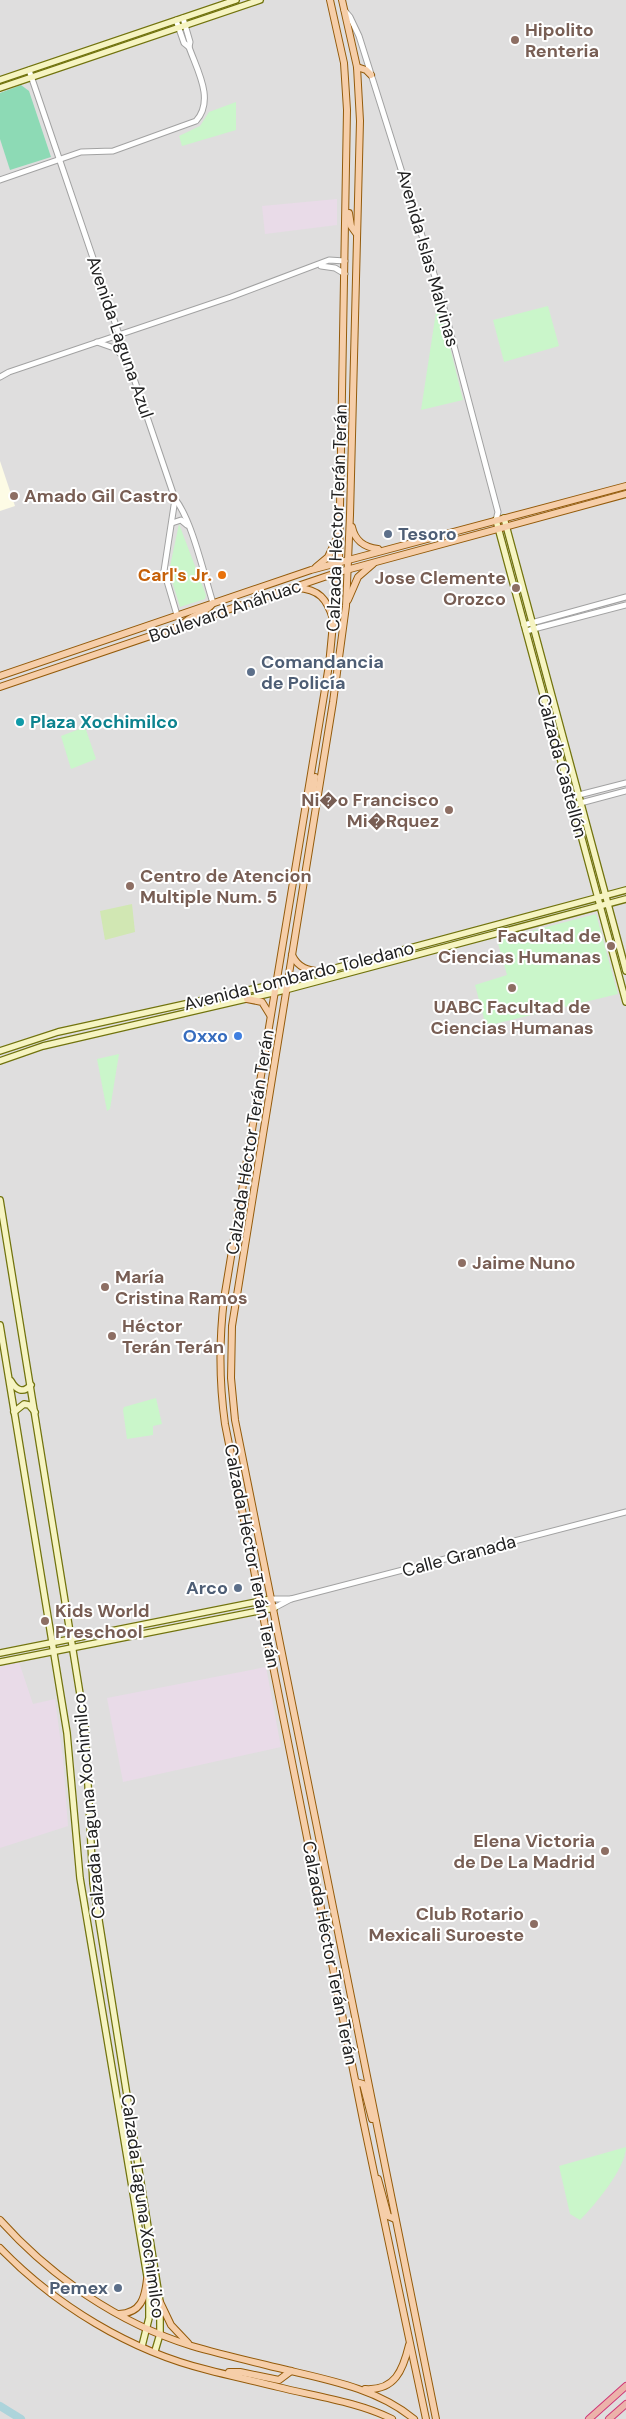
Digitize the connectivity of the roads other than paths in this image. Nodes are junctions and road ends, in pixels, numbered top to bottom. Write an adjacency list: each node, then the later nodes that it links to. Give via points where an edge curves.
1 (236, 0): 6 (main road)
2 (260, 0): 7 (main road)
3 (330, 0): 16 (main road, Calzada Héctor Terán Terán, via 344,63)
4 (342, 0): 5 (main road, Calzada Héctor Terán Terán)
5 (344, 10): 8 (main road, Calzada Héctor Terán Terán); 10 (street, Avenida Islas Malvinas, via 359,36)
6 (179, 19): 7 (street); 9 (main road)
7 (182, 26): 11 (main road); 14 (street, via 184,43 189,48 205,97 204,110 196,121 114,151 82,152)
8 (356, 67): 10 (main road); 17 (main road, Calzada Héctor Terán Terán, via 360,121)
9 (29, 70): 11 (street, Avenida Laguna Azul); 12 (main road)
10 (371, 75): 29 (street, Avenida Islas Malvinas, via 434,274)
11 (31, 77): 13 (main road); 14 (street, Avenida Laguna Azul)
12 (0, 80)
13 (0, 88)
14 (59, 159): 15 (street); 22 (street, Avenida Laguna Azul)
15 (0, 180)
16 (346, 197): 17 (main road, via 351,226); 18 (main road, Calzada Héctor Terán Terán)
17 (356, 233): 21 (main road, Calzada Héctor Terán Terán)
18 (345, 261): 19 (street, via 333,260); 20 (main road, Calzada Héctor Terán Terán); 21 (main road, via 350,268)
19 (320, 266): 20 (street); 22 (street)
20 (345, 274): 35 (main road, Calzada Héctor Terán Terán)
21 (355, 297): 30 (main road, Calzada Héctor Terán Terán)
22 (120, 334): 23 (street); 24 (street, Avenida Laguna Azul)
23 (96, 342): 24 (street, via 114,348); 25 (street)
24 (129, 363): 28 (street, Avenida Laguna Azul)
25 (0, 377)
26 (626, 486): 31 (main road, Boulevard Anáhuac)
27 (626, 494): 36 (main road, Boulevard Anáhuac)
28 (175, 500): 33 (street); 34 (street, Avenida Laguna Azul)
29 (498, 512): 31 (street, Avenida Islas Malvinas); 32 (street, Avenida Islas Malvinas)
30 (350, 515): 38 (main road, via 357,539 365,546); 39 (main road, Calzada Héctor Terán Terán)
31 (504, 518): 32 (main road, Boulevard Anáhuac); 36 (main road, Calzada Castellón)
32 (496, 520): 37 (main road, Calzada Castellón); 38 (main road, Boulevard Anáhuac)
33 (172, 523): 34 (street, via 181,520); 52 (street, via 164,571)
34 (188, 527): 47 (street, Avenida Laguna Azul)
35 (340, 527): 41 (main road, Calzada Héctor Terán Terán); 43 (main road, via 331,553)
36 (506, 527): 37 (main road, Boulevard Anáhuac); 55 (main road, Calzada Castellón)
37 (499, 529): 40 (main road, Boulevard Anáhuac); 56 (main road, Calzada Castellón)
38 (382, 550): 39 (main road, Boulevard Anáhuac)
39 (349, 559): 41 (main road, Boulevard Anáhuac); 42 (main road, Calzada Héctor Terán Terán)
40 (378, 561): 42 (main road, Boulevard Anáhuac); 50 (main road, via 358,577)
41 (339, 562): 43 (main road, Boulevard Anáhuac); 44 (main road, Calzada Héctor Terán Terán)
42 (349, 569): 44 (main road, Boulevard Anáhuac); 50 (main road, Calzada Héctor Terán Terán)
43 (310, 570): 47 (main road, Boulevard Anáhuac)
44 (339, 572): 45 (main road, Boulevard Anáhuac); 54 (main road, Calzada Héctor Terán Terán)
45 (291, 588): 53 (main road, Boulevard Anáhuac); 54 (main road, via 309,589 321,595 329,606)
46 (626, 597): 48 (street)
47 (212, 603): 52 (main road, Boulevard Anáhuac); 53 (main road)
48 (601, 604): 51 (street); 55 (street)
49 (626, 605): 51 (street)
50 (346, 606): 62 (main road, Calzada Héctor Terán Terán)
51 (603, 611): 55 (street)
52 (178, 615): 57 (main road, Boulevard Anáhuac)
53 (182, 625): 58 (main road, Boulevard Anáhuac)
54 (334, 625): 59 (main road, Calzada Héctor Terán Terán)
55 (533, 626): 56 (street); 66 (main road, Calzada Castellón)
56 (525, 628): 68 (main road, Calzada Castellón)
57 (69, 652): 58 (main road); 60 (main road, Boulevard Anáhuac)
58 (67, 665): 61 (main road, Boulevard Anáhuac)
59 (329, 665): 62 (main road, via 335,670); 63 (main road, Calzada Héctor Terán Terán)
60 (0, 677)
61 (0, 687)
62 (332, 710): 67 (main road, Calzada Héctor Terán Terán)
63 (316, 741): 67 (main road, via 313,794); 87 (main road, Calzada Héctor Terán Terán)
64 (626, 783): 66 (street)
65 (626, 791): 69 (street)
66 (579, 795): 68 (street); 69 (main road, Calzada Castellón)
67 (318, 797): 83 (main road, Calzada Héctor Terán Terán)
68 (571, 797): 70 (main road, Calzada Castellón)
69 (581, 803): 70 (street); 72 (main road, Calzada Castellón)
70 (573, 805): 73 (main road, Calzada Castellón)
71 (626, 890): 72 (main road, Avenida Lombardo Toledano)
72 (606, 895): 73 (main road, Avenida Lombardo Toledano); 75 (main road, Calzada Castellón)
73 (598, 897): 76 (main road, Calzada Castellón); 77 (main road, Avenida Lombardo Toledano)
74 (626, 899): 75 (main road, Avenida Lombardo Toledano)
75 (608, 904): 76 (main road, Avenida Lombardo Toledano); 84 (main road, Calzada Castellón)
76 (600, 906): 79 (main road, Avenida Lombardo Toledano); 91 (main road, Calzada Castellón)
77 (541, 914): 78 (main road, Avenida Lombardo Toledano); 79 (main road, via 522,921)
78 (508, 922): 80 (main road, Avenida Lombardo Toledano); 81 (main road, via 506,927)
79 (521, 928): 81 (main road, Avenida Lombardo Toledano)
80 (458, 936): 82 (main road, via 439,943); 85 (main road, Avenida Lombardo Toledano)
81 (484, 937): 82 (main road, Avenida Lombardo Toledano)
82 (437, 950): 88 (main road, Avenida Lombardo Toledano)
83 (292, 955): 85 (main road, via 296,964); 86 (main road, Calzada Héctor Terán Terán)
84 (626, 970)
85 (322, 972): 86 (main road, Avenida Lombardo Toledano)
86 (287, 981): 87 (main road, Avenida Lombardo Toledano); 88 (main road, Calzada Héctor Terán Terán)
87 (276, 984): 89 (main road, Calzada Héctor Terán Terán); 93 (main road, Avenida Lombardo Toledano)
88 (285, 990): 89 (main road, Avenida Lombardo Toledano); 104 (main road, Calzada Héctor Terán Terán, via 232,1326 231,1354 235,1420)
89 (275, 992): 90 (main road, Avenida Lombardo Toledano); 92 (main road, Calzada Héctor Terán Terán)
90 (247, 999): 92 (main road, via 262,1002); 94 (main road, Avenida Lombardo Toledano)
91 (626, 1002)
92 (270, 1019): 106 (main road, Calzada Héctor Terán Terán, via 224,1298 219,1364 225,1424)
93 (91, 1025): 94 (main road); 95 (main road, Avenida Lombardo Toledano)
94 (88, 1036): 96 (main road, Avenida Lombardo Toledano, via 43,1046)
95 (1, 1051)
96 (0, 1061)
97 (0, 1200): 100 (main road, Calzada Laguna Xochimilco)
98 (0, 1325): 99 (main road, Calzada Laguna Xochimilco)
99 (8, 1377): 100 (main road, via 14,1388 26,1390); 101 (main road, Calzada Laguna Xochimilco)
100 (31, 1385): 102 (main road, Calzada Laguna Xochimilco)
101 (14, 1412): 102 (main road, via 24,1404); 110 (main road, Calzada Laguna Xochimilco)
102 (35, 1412): 109 (main road, Calzada Laguna Xochimilco)
103 (626, 1512): 105 (street, Calle Granada)
104 (272, 1599): 105 (street, Calle Granada); 106 (main road, Calle Granada); 107 (main road, Calzada Héctor Terán Terán)
105 (291, 1599): 107 (street, Calle Granada)
106 (261, 1601): 108 (main road, Calzada Héctor Terán Terán); 109 (main road, Calle Granada)
107 (274, 1608): 108 (main road, Calle Granada); 118 (main road, Calzada Héctor Terán Terán)
108 (263, 1611): 111 (main road, Calle Granada); 117 (main road, Calzada Héctor Terán Terán)
109 (72, 1639): 110 (main road, Calle Granada); 111 (main road, Calzada Laguna Xochimilco)
110 (51, 1642): 112 (main road, Calzada Laguna Xochimilco); 113 (main road, Calle Granada)
111 (73, 1648): 112 (main road, Calle Granada); 116 (main road, Calzada Laguna Xochimilco, via 87,1739 93,1883)
112 (53, 1652): 114 (main road, Calle Granada); 115 (main road, Calzada Laguna Xochimilco, via 68,1743 80,1878)
113 (0, 1653)
114 (0, 1662)
115 (100, 2000): 116 (main road, via 109,2002); 123 (main road, Calzada Laguna Xochimilco)
116 (118, 2042): 124 (main road, Calzada Laguna Xochimilco)
117 (356, 2082): 118 (main road, via 364,2084 369,2112); 119 (main road, Calzada Héctor Terán Terán)
118 (376, 2127): 120 (main road, Calzada Héctor Terán Terán)
119 (373, 2166): 120 (main road, via 383,2190 388,2216); 128 (main road, Calzada Héctor Terán Terán)
120 (395, 2219): 140 (main road, Calzada Héctor Terán Terán)
121 (0, 2220): 125 (main road, via 60,2276)
122 (0, 2248): 129 (main road, via 62,2301)
123 (147, 2279): 125 (main road, via 140,2306 132,2312); 126 (main road, Calzada Laguna Xochimilco)
124 (160, 2302): 127 (main road, Calzada Laguna Xochimilco); 130 (main road, via 172,2325)
125 (119, 2314): 126 (main road)
126 (148, 2329): 127 (main road); 129 (main road, Calzada Laguna Xochimilco)
127 (160, 2334): 130 (main road); 131 (main road, Calzada Laguna Xochimilco)
128 (410, 2342): 135 (main road, via 403,2367 393,2382 381,2388); 139 (main road, Calzada Héctor Terán Terán)
129 (142, 2346): 131 (main road)
130 (190, 2346): 132 (main road)
131 (155, 2352): 133 (main road)
132 (291, 2371): 133 (main road, via 279,2380 240,2372); 135 (main road)
133 (218, 2372): 137 (main road)
134 (626, 2386): 141 (highway)
135 (360, 2389): 138 (main road, via 394,2404)
136 (626, 2404): 142 (highway)
137 (392, 2419)
138 (414, 2419)
139 (426, 2419)
140 (436, 2419)
141 (589, 2419)
142 (609, 2419)

